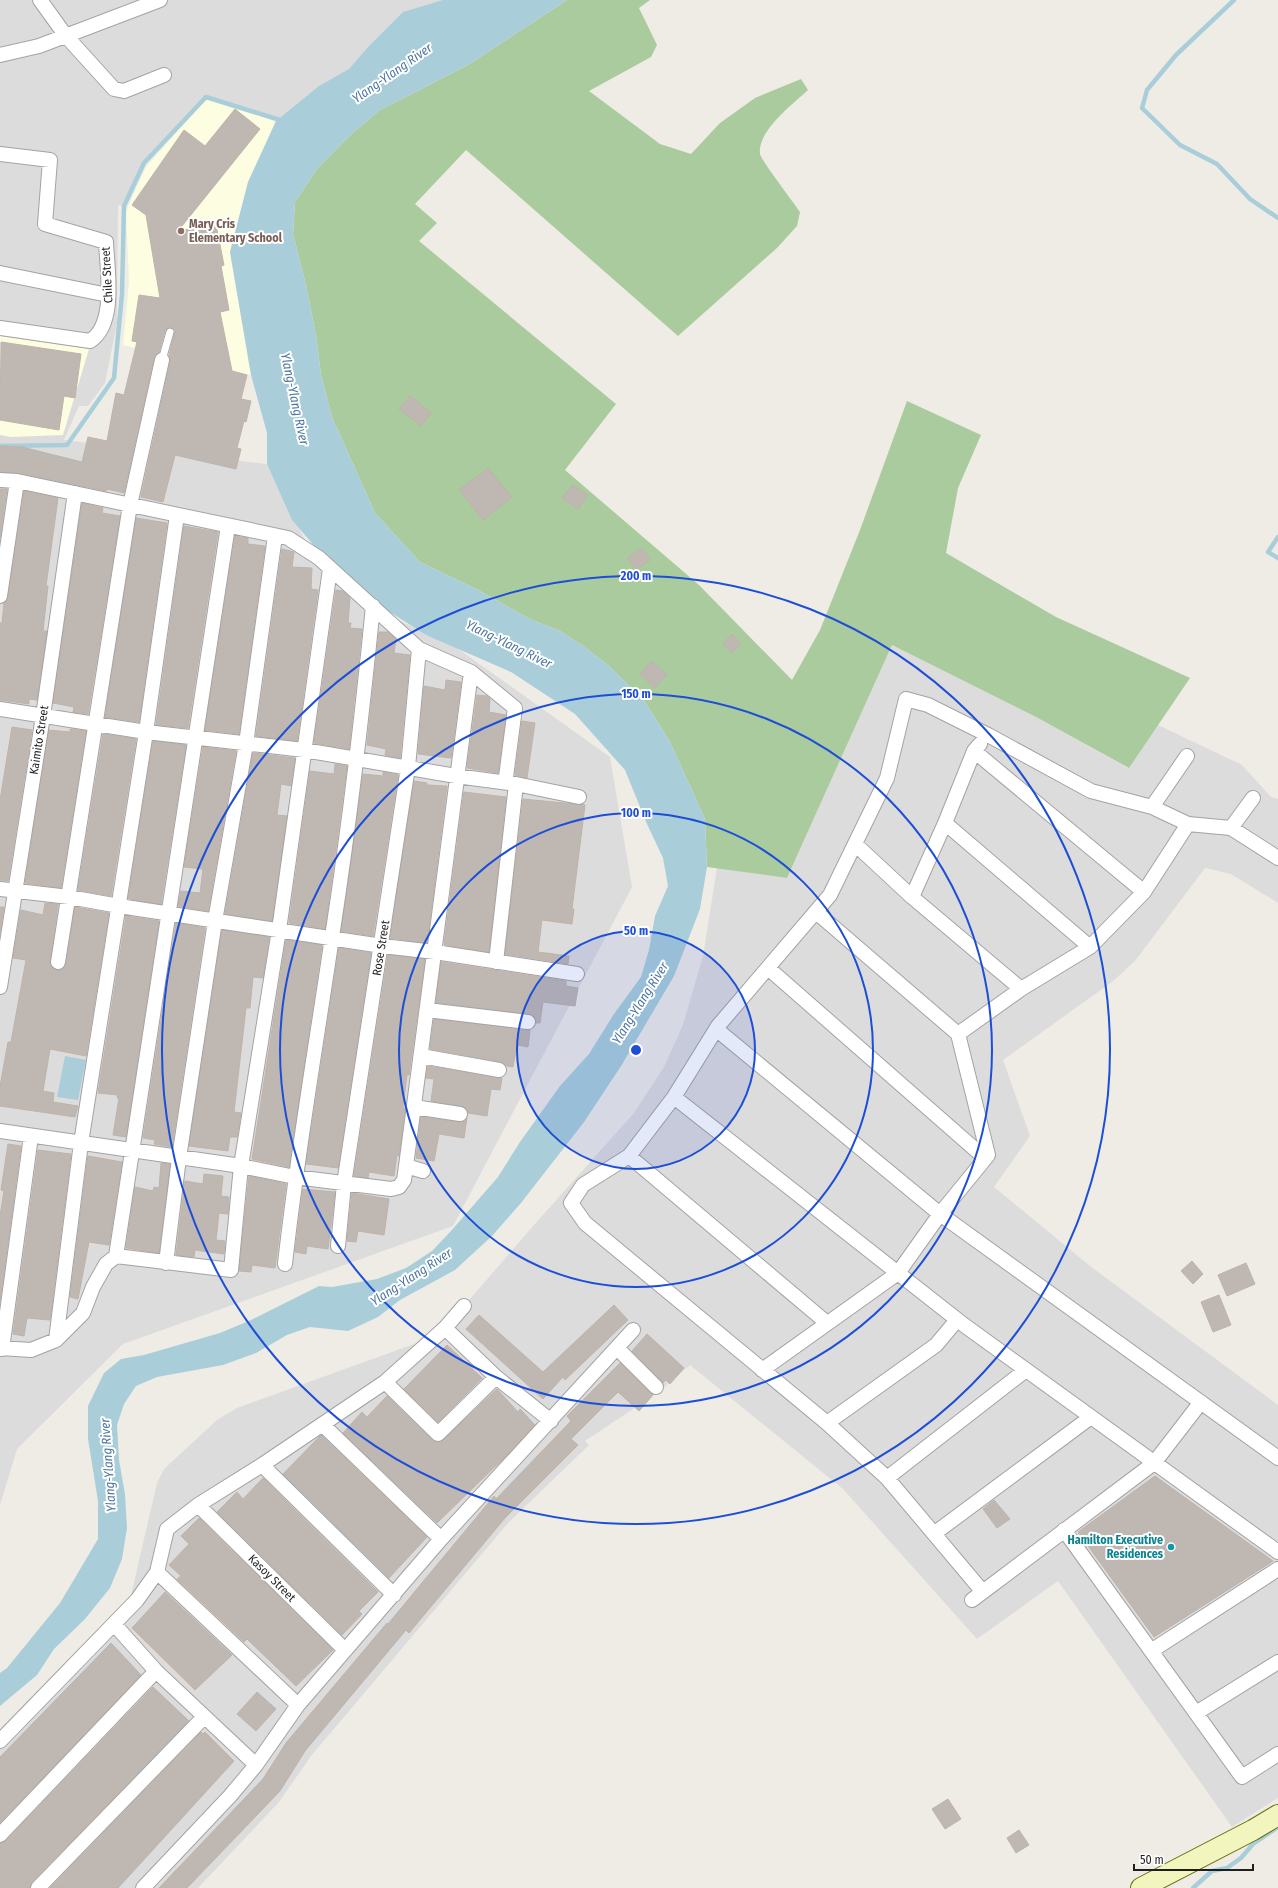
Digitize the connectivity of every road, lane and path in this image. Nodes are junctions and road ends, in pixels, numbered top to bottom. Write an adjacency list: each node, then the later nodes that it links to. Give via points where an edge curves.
1 (40, 0): 3 (street)
2 (160, 0): 3 (street)
3 (66, 36): 4 (street, via 39,46); 5 (street, via 114,89 124,91)
4 (0, 55)
5 (164, 75)
6 (0, 154): 8 (street, Chile Street, via 50,160 45,224 106,242)
7 (0, 273): 8 (street)
8 (108, 295): 9 (street, Chile Street, via 109,307 102,329 97,337 90,341)
9 (0, 328)
10 (170, 332): 11 (lane)
11 (162, 360): 15 (street)
12 (0, 480): 13 (street)
13 (17, 481): 14 (street); 20 (street)
14 (74, 493): 15 (street); 25 (street, Kaimito Street)
15 (130, 505): 16 (street); 26 (street)
16 (177, 515): 17 (street); 27 (street)
17 (228, 526): 18 (street); 29 (street)
18 (276, 536): 19 (street, via 288,538 302,546); 30 (street)
19 (330, 569): 21 (street); 31 (street)
20 (0, 596)
21 (373, 606): 22 (street); 34 (street)
22 (419, 649): 23 (street); 35 (street, Rose Street)
23 (471, 672): 36 (street); 37 (street, via 514,708 506,777)
24 (0, 709): 25 (street)
25 (43, 716): 26 (street); 46 (street, Kaimito Street)
26 (96, 725): 27 (street); 48 (street)
27 (146, 732): 29 (street); 50 (street)
28 (988, 735): 32 (street); 40 (street, via 1091,791); 44 (street, via 928,705 906,699 887,778)
29 (194, 736): 30 (street); 52 (street)
30 (246, 744): 31 (street); 53 (street)
31 (304, 750): 34 (street); 54 (street)
32 (974, 750): 41 (street); 47 (street)
33 (1187, 756): 40 (street)
34 (357, 759): 35 (street); 55 (street)
35 (408, 767): 36 (street); 56 (street, Rose Street)
36 (456, 776): 37 (street); 58 (street)
37 (510, 783): 38 (street); 60 (street)
38 (579, 797)
39 (1253, 798): 43 (street)
40 (1152, 808): 42 (street)
41 (945, 823): 49 (street); 57 (street)
42 (1188, 824): 43 (street); 47 (street)
43 (1231, 828): 45 (street)
44 (855, 844): 49 (street); 51 (street, via 830,895)
45 (1278, 858)
46 (7, 890): 48 (street); 63 (street, Kaimito Street)
47 (1144, 892): 57 (street)
48 (69, 897): 50 (street); 59 (street)
49 (912, 897): 64 (street)
50 (119, 906): 52 (street); 76 (street)
51 (816, 912): 61 (street); 68 (street)
52 (169, 914): 53 (street); 77 (street)
53 (215, 920): 54 (street); 79 (street)
54 (279, 930): 55 (street); 81 (street)
55 (332, 938): 56 (street); 84 (street)
56 (382, 946): 58 (street); 85 (street, Rose Street)
57 (1090, 947): 64 (street)
58 (435, 952): 60 (street); 65 (street)
59 (58, 962)
60 (496, 962): 62 (street)
61 (768, 968): 67 (street); 80 (street)
62 (577, 974)
63 (0, 987)
64 (1021, 989): 68 (street)
65 (427, 1010): 66 (street); 69 (street)
66 (528, 1022)
67 (716, 1029): 71 (street); 86 (street)
68 (958, 1034): 80 (street, via 988,1155)
69 (421, 1056): 70 (street); 72 (street)
70 (499, 1070)
71 (674, 1097): 78 (street); 91 (street)
72 (414, 1107): 73 (street); 82 (street)
73 (460, 1114)
74 (0, 1131): 75 (street)
75 (31, 1136): 76 (street); 99 (street)
76 (81, 1143): 77 (street); 97 (street)
77 (131, 1150): 79 (street); 88 (street)
78 (629, 1156): 94 (street); 100 (street, via 583,1185 571,1203 585,1223)
79 (179, 1158): 81 (street); 89 (street)
80 (985, 1158): 86 (street)
81 (241, 1166): 84 (street); 89 (street, via 231,1270)
82 (406, 1166): 83 (street); 85 (street, via 404,1180 399,1187 391,1189)
83 (423, 1170)
84 (295, 1177): 85 (street); 90 (street)
85 (344, 1184): 87 (street, Rose Street)
86 (940, 1214): 91 (street); 105 (street)
87 (338, 1246)
88 (116, 1256): 89 (street); 97 (street, via 106,1264 83,1313)
89 (166, 1263)
90 (285, 1264)
91 (898, 1273): 93 (street); 94 (street)
92 (464, 1306): 95 (street)
93 (957, 1320): 101 (street); 108 (street, via 936,1345)
94 (827, 1323): 100 (street)
95 (445, 1328): 102 (street); 103 (street)
96 (633, 1330): 98 (street)
97 (56, 1340): 99 (street, via 31,1350)
98 (617, 1348): 104 (street); 107 (street)
99 (1, 1349)
100 (762, 1370): 108 (street)
101 (1026, 1370): 106 (street); 113 (street)
102 (496, 1377): 103 (street, via 438,1434); 107 (street)
103 (385, 1382): 109 (street)
104 (656, 1387)
105 (1200, 1402): 110 (street); 111 (street)
106 (1091, 1417): 111 (street); 116 (street)
107 (551, 1421): 117 (street)
108 (826, 1423): 113 (street)
109 (323, 1425): 112 (street); 117 (street)
110 (1278, 1458)
111 (1154, 1463): 115 (street); 118 (street)
112 (262, 1465): 114 (street); 121 (street)
113 (887, 1478): 116 (street)
114 (198, 1505): 120 (street, via 168,1529); 123 (street, Kasoy Street)
115 (1064, 1530): 116 (street, via 978,1596); 124 (street)
116 (935, 1533)
117 (441, 1539): 121 (street)
118 (1278, 1552)
119 (1278, 1570): 124 (street)
120 (157, 1572): 122 (street, via 137,1600); 127 (street)
121 (394, 1595): 123 (street)
122 (114, 1624): 126 (street); 130 (street)
123 (345, 1650): 127 (street)
124 (1151, 1650): 128 (street)
125 (1278, 1662): 128 (street)
126 (156, 1671): 129 (street); 134 (street)
127 (298, 1705): 132 (street)
128 (1196, 1713): 131 (street, via 1242,1777)
129 (204, 1717): 132 (street); 135 (street)
130 (0, 1742)
131 (1278, 1754)
132 (256, 1765): 136 (street)
133 (1278, 1815): 137 (main road)
134 (0, 1836)
135 (38, 1888)
136 (143, 1888)
137 (1141, 1888)

